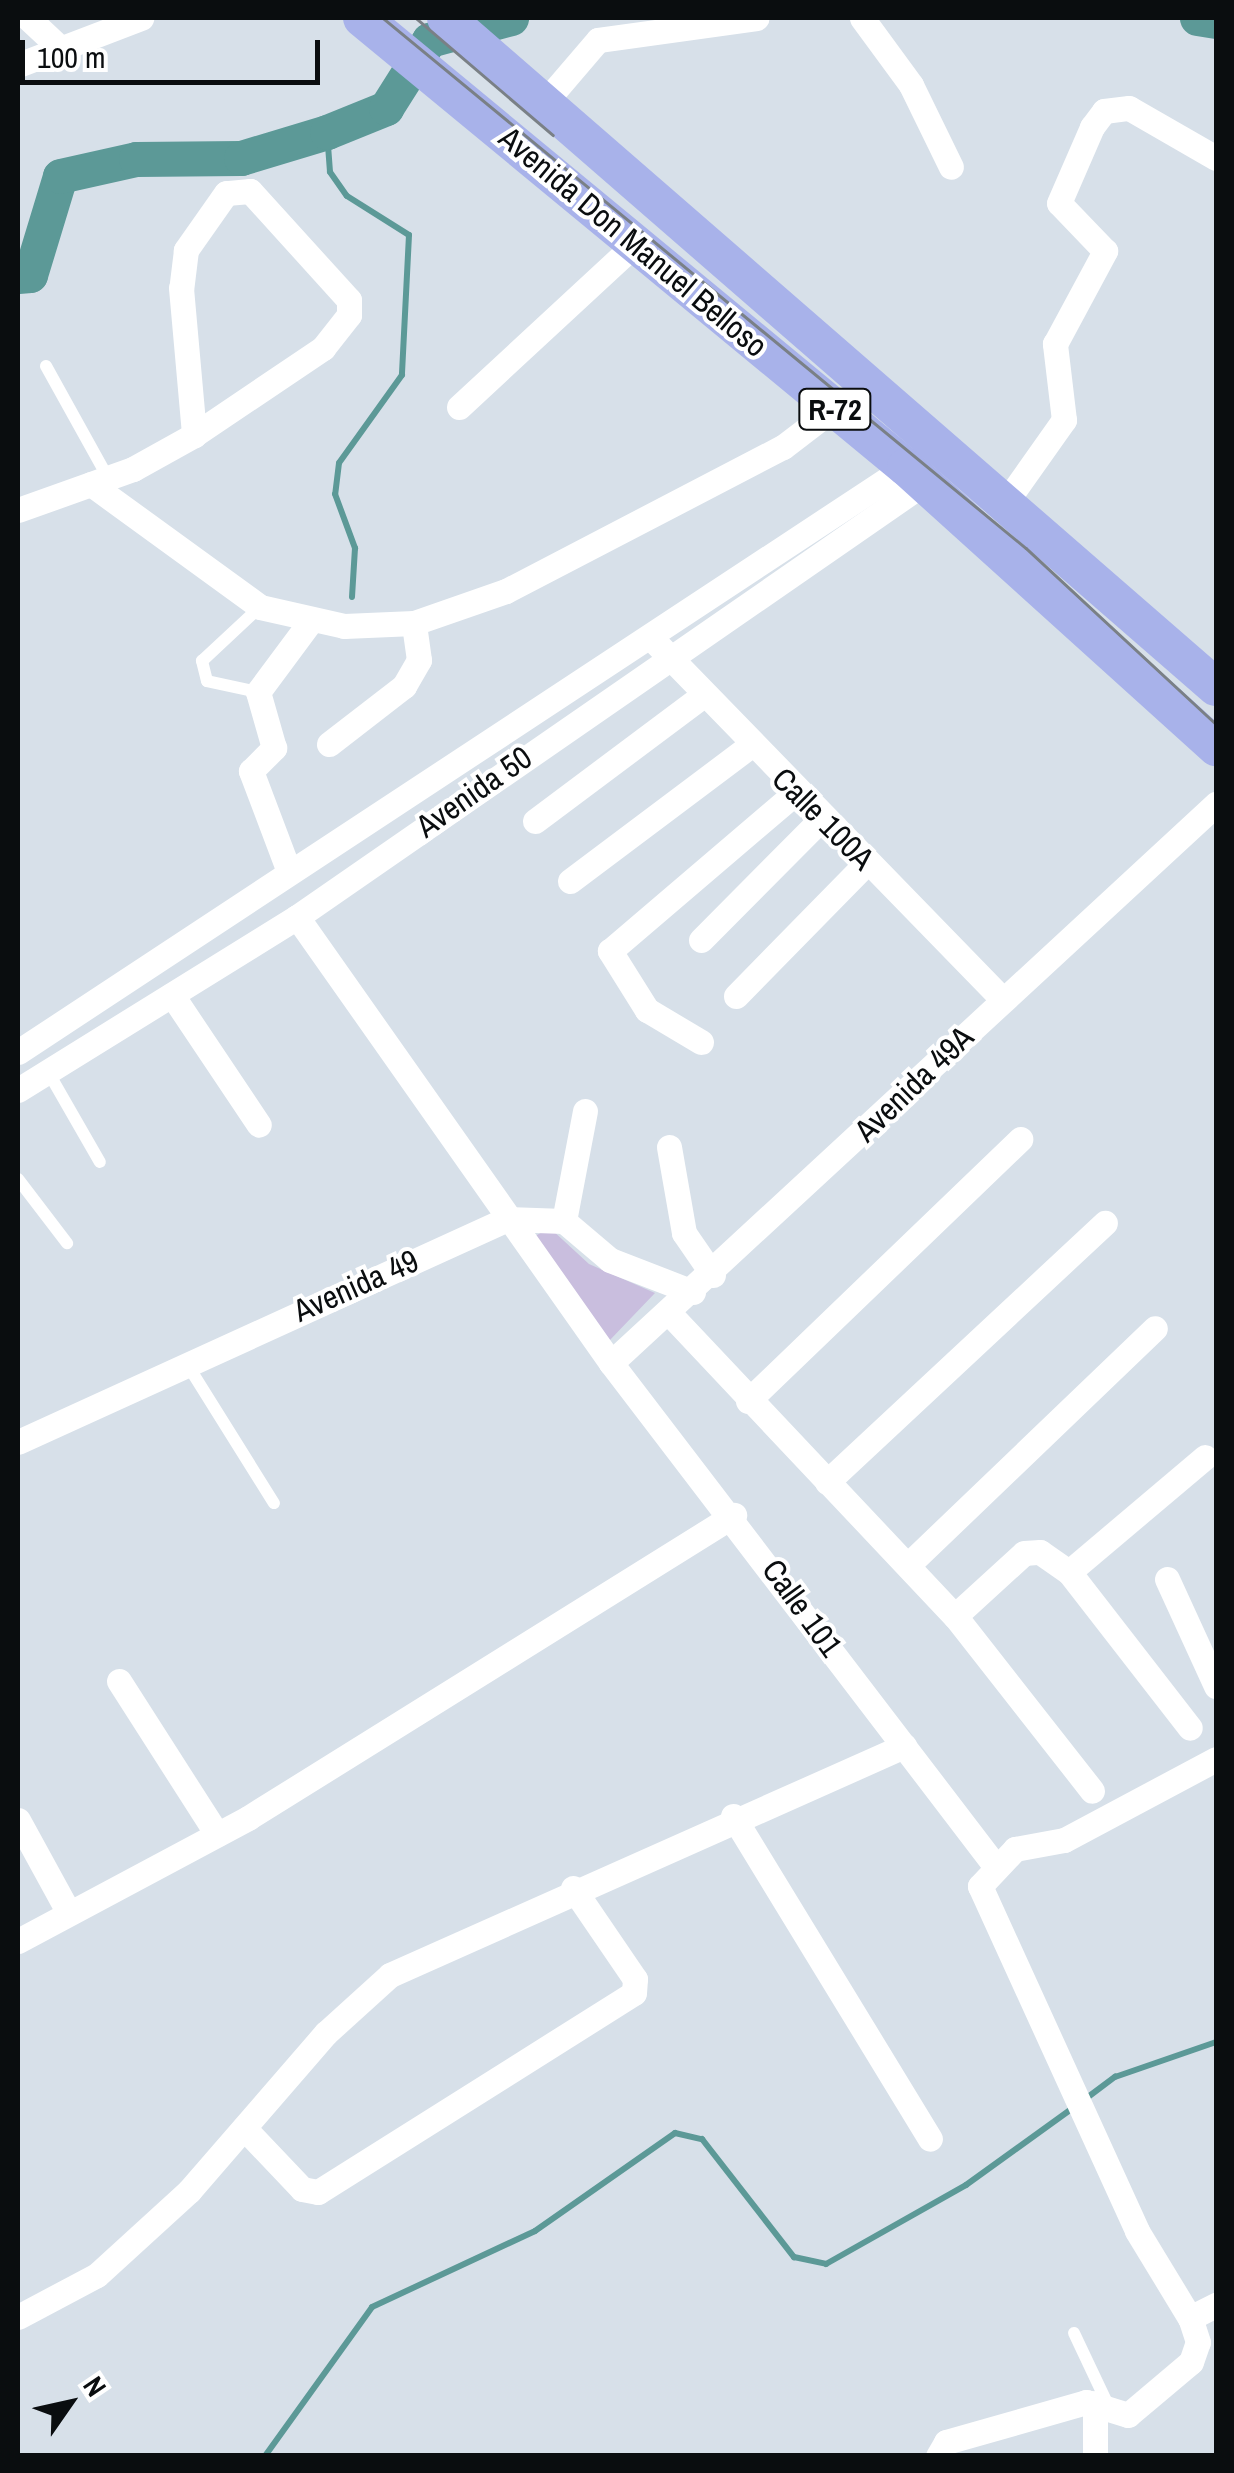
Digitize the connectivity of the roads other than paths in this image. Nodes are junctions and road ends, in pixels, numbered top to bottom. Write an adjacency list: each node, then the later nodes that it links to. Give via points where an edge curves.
1 (28, 18): 7 (street)
2 (141, 18): 7 (street)
3 (362, 18): 12 (main road, Avenida Don Manuel Belloso / R-72)
4 (756, 18): 9 (street, via 598,40)
5 (862, 18): 11 (street, via 911,85)
6 (464, 34): 9 (main road, Avenida Don Manuel Belloso / R-72)
7 (58, 45): 8 (street)
8 (18, 65)
9 (544, 103): 19 (main road, Avenida Don Manuel Belloso / R-72)
10 (1216, 158): 19 (street, via 1129,108 1104,111 1092,127 1059,202 1106,250 1055,344 1064,420)
11 (951, 167)
12 (635, 244): 14 (street); 15 (main road, Avenida Don Manuel Belloso / R-72)
13 (46, 366): 18 (lane)
14 (459, 407)
15 (834, 408): 17 (main road, Avenida Don Manuel Belloso / R-72); 23 (street, via 783,447 506,591)
16 (194, 435): 16 (street, via 322,348 350,315 349,300 250,191 226,192 186,250 181,288); 18 (street)
17 (915, 475): 24 (street, Avenida 50); 25 (street, Avenida 50); 31 (main road, Avenida Don Manuel Belloso / R-72)
18 (100, 480): 20 (street); 21 (street)
19 (1008, 499): 26 (main road, Avenida Don Manuel Belloso / R-72)
20 (18, 510)
21 (260, 606): 22 (street); 27 (lane, via 202,661 207,681)
22 (310, 622): 23 (street); 27 (street)
23 (414, 624): 29 (street, via 419,660 404,686)
24 (651, 634): 25 (street, Calle 100A); 37 (street, Avenida 50)
25 (665, 657): 28 (street, Calle 100A); 39 (street, Avenida 50)
26 (1216, 687)
27 (258, 692): 37 (street, via 274,748 251,778)
28 (701, 697): 30 (street, Calle 100A); 35 (street)
29 (329, 744)
30 (752, 746): 32 (street, Calle 100A); 38 (street)
31 (1216, 747)
32 (796, 792): 34 (street, Calle 100A); 44 (street, via 610,951 647,1010)
33 (1216, 804): 43 (street, Avenida 49A)
34 (822, 817): 36 (street, Calle 100A); 40 (street)
35 (535, 821)
36 (867, 862): 42 (street); 43 (street, Calle 100A)
37 (288, 869): 45 (street, Avenida 50)
38 (570, 881)
39 (297, 917): 41 (street, Avenida 50); 54 (street, Calle 101)
40 (701, 940)
41 (172, 995): 46 (street, Avenida 50); 49 (street)
42 (736, 996)
43 (1002, 1000): 58 (street, Avenida 49A)
44 (702, 1042)
45 (18, 1052)
46 (47, 1070): 47 (street, Avenida 50); 52 (lane)
47 (18, 1090)
48 (585, 1111): 55 (street)
49 (259, 1124)
50 (1020, 1139): 64 (street)
51 (669, 1147): 58 (street, via 684,1232)
52 (100, 1162)
53 (18, 1179): 57 (lane)
54 (508, 1219): 55 (street, Avenida 49); 62 (street, Avenida 49); 63 (street, Calle 101)
55 (564, 1221): 59 (street, via 610,1260)
56 (1105, 1223): 67 (street)
57 (67, 1243)
58 (713, 1275): 59 (street, Avenida 49A)
59 (693, 1292): 60 (street, Avenida 49A)
60 (670, 1313): 63 (street, Avenida 49A); 64 (street)
61 (1155, 1328): 70 (street)
62 (186, 1362): 65 (street, Avenida 49); 68 (lane)
63 (611, 1362): 69 (street, Calle 101)
64 (748, 1401): 67 (street)
65 (18, 1442)
66 (1205, 1457): 71 (street)
67 (827, 1482): 70 (street)
68 (274, 1503)
69 (734, 1515): 77 (street, Calle 101); 82 (street)
70 (908, 1565): 73 (street)
71 (1069, 1572): 73 (street, via 1040,1552 1024,1553); 76 (street)
72 (1167, 1579): 75 (street)
73 (955, 1616): 79 (street)
74 (119, 1680): 82 (street)
75 (1216, 1686)
76 (1190, 1728)
77 (904, 1746): 80 (street); 83 (street, Calle 101)
78 (1216, 1759): 83 (street, via 1064,1840)
79 (1092, 1791)
80 (734, 1816): 84 (street); 89 (street)
81 (18, 1820): 86 (street)
82 (217, 1834): 86 (street)
83 (994, 1863): 92 (street, via 980,1886 982,1905)
84 (573, 1888): 88 (street, via 374,1986); 88 (street, via 635,1980 634,1993 318,2192 302,2189)
85 (18, 1911): 87 (street)
86 (69, 1913): 87 (street)
87 (24, 1938)
88 (244, 2128): 91 (street, via 97,2275)
89 (930, 2139)
90 (1216, 2306): 92 (street)
91 (18, 2318)
92 (1190, 2318): 94 (street, via 1198,2342 1192,2362 1128,2415)
93 (1074, 2332): 94 (lane)
94 (1103, 2408): 95 (street, via 946,2442); 96 (street)
95 (938, 2456)
96 (1095, 2456)

